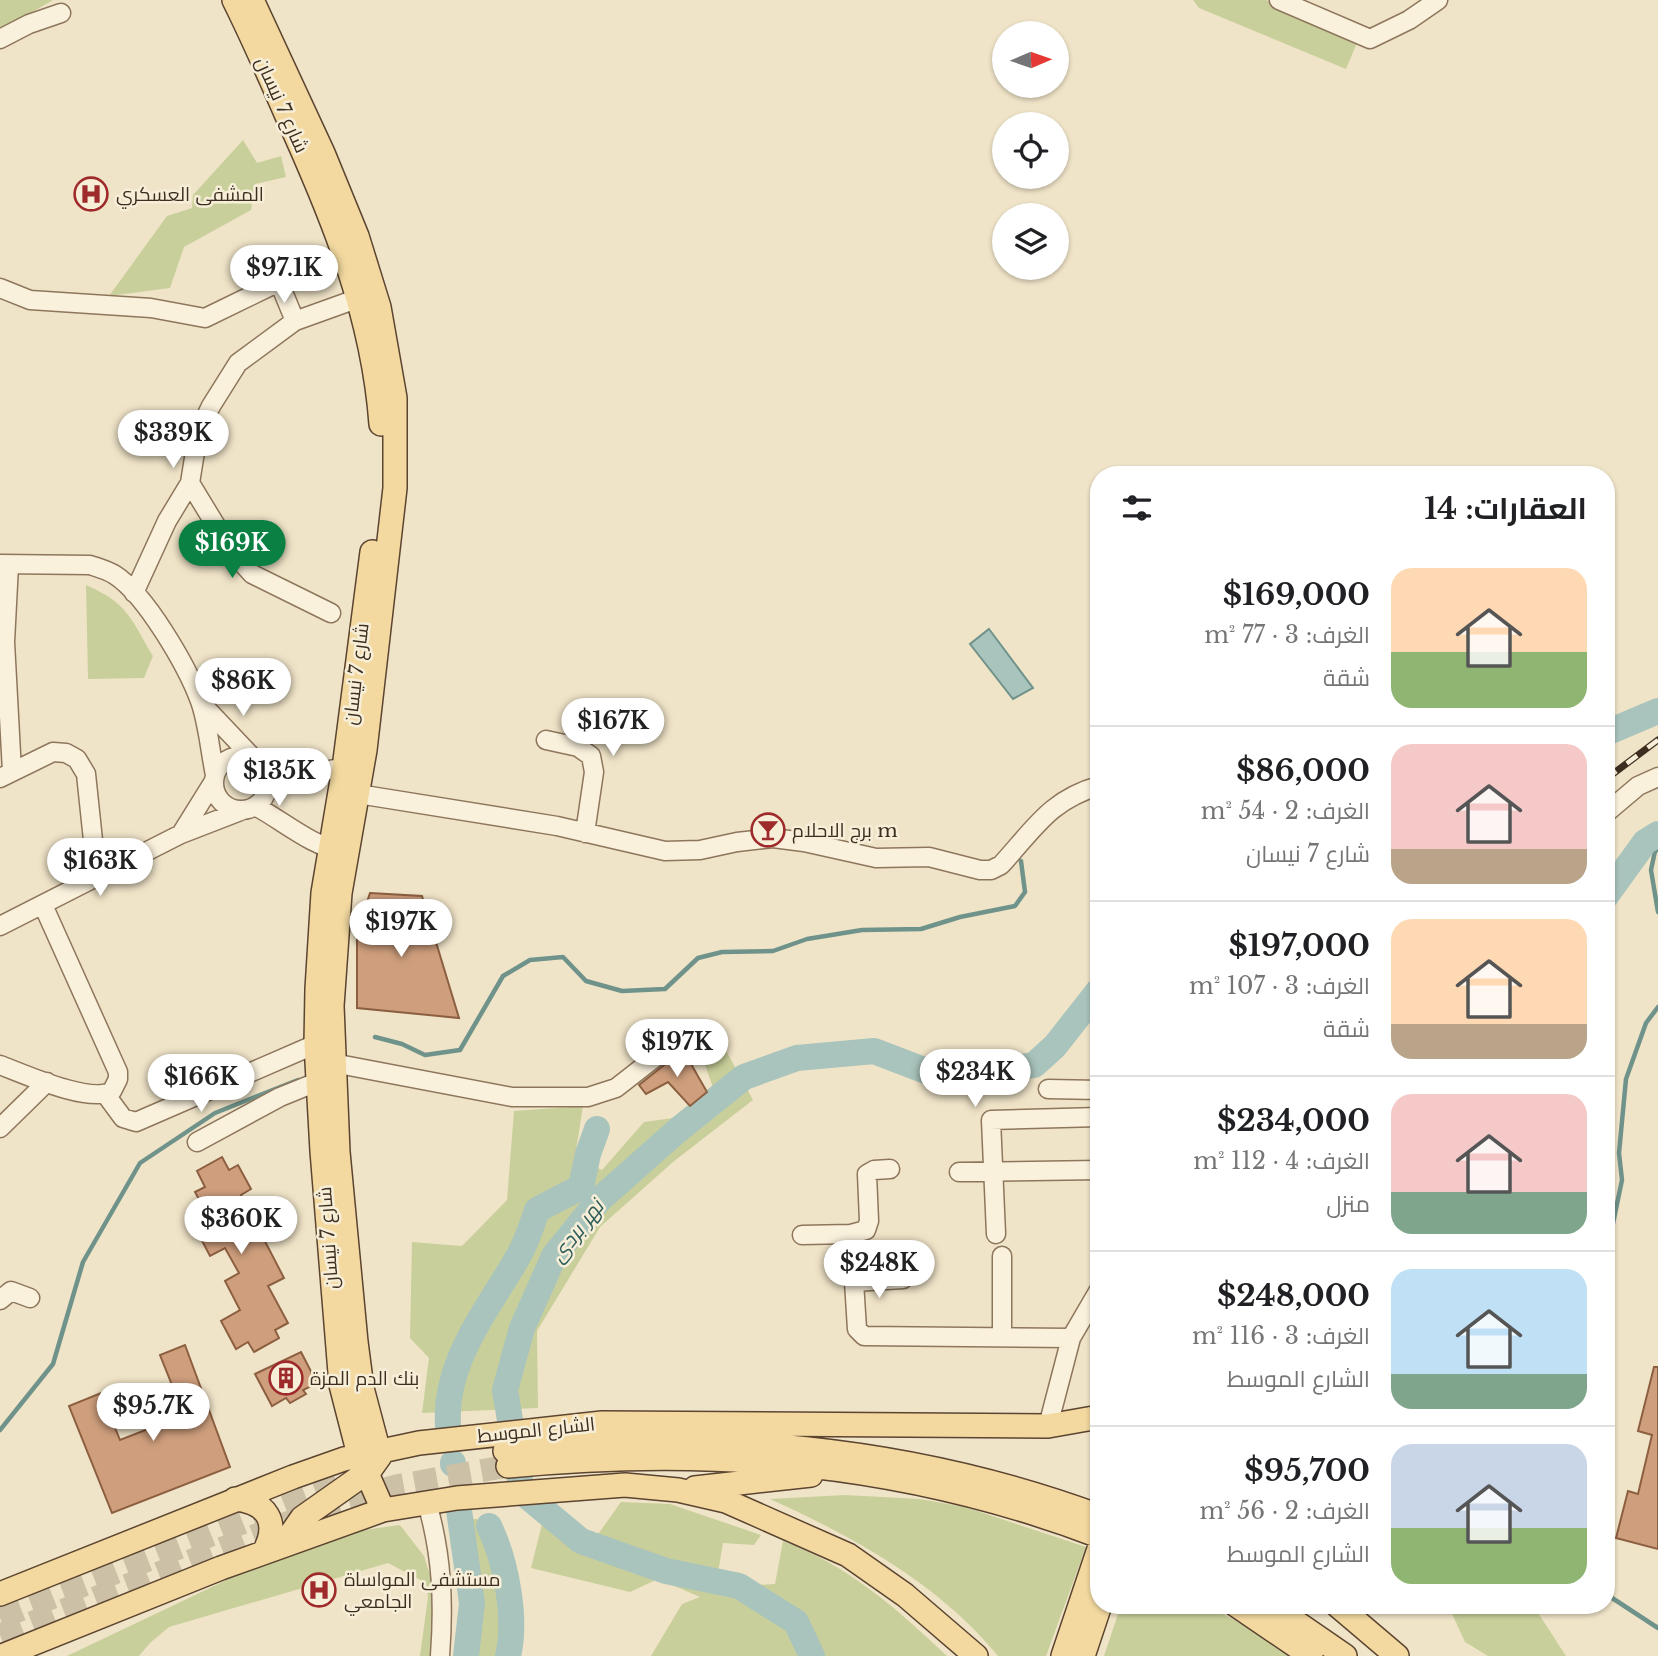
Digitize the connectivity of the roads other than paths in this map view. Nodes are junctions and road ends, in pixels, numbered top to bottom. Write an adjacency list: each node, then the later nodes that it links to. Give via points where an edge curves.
1 (234, 0): 8 (main road, شارع 7 نيسان, via 342,242)
2 (252, 0): 18 (main road, شارع 7 نيسان, via 357,236 392,368 395,488)
3 (1279, 0): 4 (street, via 1370,39)
4 (1438, 0)
5 (61, 13): 6 (street)
6 (0, 39)
7 (3, 292): 9 (street, via 40,301 152,309 205,318 279,282)
8 (359, 298): 9 (street); 18 (main road, شارع 7 نيسان, via 377,379 382,456)
9 (295, 321): 10 (street, via 238,363 198,433)
10 (190, 483): 12 (street); 13 (street, via 232,552 252,574)
11 (4, 565): 12 (street, via 90,565 115,575); 14 (street)
12 (134, 593): 15 (street, via 178,657)
13 (331, 613)
14 (2, 642): 19 (street)
15 (201, 703): 17 (street); 21 (street)
16 (546, 740): 26 (street, via 578,747 591,756 594,772)
17 (261, 766): 18 (street, via 289,778); 21 (street, via 247,756 231,757); 25 (street, via 266,791)
18 (353, 769): 23 (main road, شارع 7 نيسان); 28 (main road, شارع 7 نيسان)
19 (6, 775): 29 (street, via 53,752 72,755 81,763)
20 (1658, 776): 24 (street)
21 (214, 778): 25 (street, via 222,802 228,807); 27 (street)
22 (1090, 789): 26 (street, via 1056,805 991,870 929,857 876,858 773,838 665,851)
23 (358, 794): 26 (street); 28 (main road, شارع 7 نيسان)
24 (1615, 805)
25 (249, 808): 27 (street); 28 (street)
26 (585, 833)
27 (181, 834): 29 (street)
28 (338, 850): 33 (main road, شارع 7 نيسان, via 319,940); 34 (main road, شارع 7 نيسان)
29 (97, 878): 30 (street)
30 (43, 905): 31 (street); 40 (street, via 118,1072 116,1086)
31 (0, 926)
32 (680, 1038): 34 (street, via 616,1088 588,1097 512,1097)
33 (316, 1044): 37 (main road, شارع 7 نيسان); 40 (street, via 136,1122 123,1118)
34 (333, 1063): 62 (main road, شارع 7 نيسان)
35 (0, 1065): 36 (street)
36 (47, 1082): 40 (street, via 93,1095); 42 (street)
37 (317, 1082): 43 (street); 62 (main road, شارع 7 نيسان, via 339,1367 344,1401)
38 (1048, 1089): 39 (street)
39 (1090, 1090)
40 (106, 1094)
41 (1090, 1117): 46 (street, via 993,1118)
42 (0, 1128)
43 (197, 1142)
44 (890, 1169): 48 (street, via 867,1174 868,1227)
45 (1090, 1170): 46 (street)
46 (993, 1171): 47 (street); 49 (street)
47 (959, 1172)
48 (851, 1234): 50 (street); 53 (street)
49 (996, 1234)
50 (803, 1235)
51 (1003, 1256): 57 (street)
52 (903, 1279): 53 (street)
53 (854, 1282): 57 (street, via 857,1329 864,1336)
54 (30, 1298): 55 (street, via 11,1291)
55 (0, 1300)
56 (1090, 1305): 58 (street)
57 (1002, 1336): 58 (street)
58 (1071, 1338): 60 (street)
59 (1090, 1419): 60 (main road, الشارع الموسط)
60 (1048, 1426): 61 (main road, الشارع الموسط)
61 (744, 1434): 62 (main road, الشارع الموسط, via 602,1423 516,1431); 63 (main road, الشارع الموسط, via 620,1440 506,1458 673,1456 749,1459); 65 (main road, الشارع الموسط, via 955,1472)
62 (368, 1460): 66 (main road, الشارع الموسط); 68 (main road); 71 (main road)
63 (844, 1471): 64 (main road); 65 (main road, الشارع الموسط)
64 (678, 1490): 67 (main road, via 625,1485); 82 (main road, via 746,1508 848,1555 914,1602)
65 (997, 1493): 69 (main road, الشارع الموسط); 70 (main road)
66 (235, 1499): 71 (main road, via 253,1502 268,1517); 72 (main road, الشارع الموسط)
67 (427, 1503): 68 (main road); 81 (street, via 442,1571)
68 (383, 1510): 71 (main road)
69 (1090, 1514)
70 (1090, 1532)
71 (274, 1548): 78 (main road)
72 (0, 1594)
73 (1090, 1595): 83 (main road)
74 (1096, 1614): 83 (main road)
75 (1249, 1614): 84 (main road)
76 (1283, 1614): 85 (main road)
77 (1348, 1614): 86 (main road)
78 (77, 1626): 79 (main road); 80 (main road)
79 (2, 1656)
80 (40, 1656)
81 (440, 1656)
82 (975, 1656)
83 (1078, 1656)
84 (1311, 1656)
85 (1345, 1656)
86 (1397, 1656)

